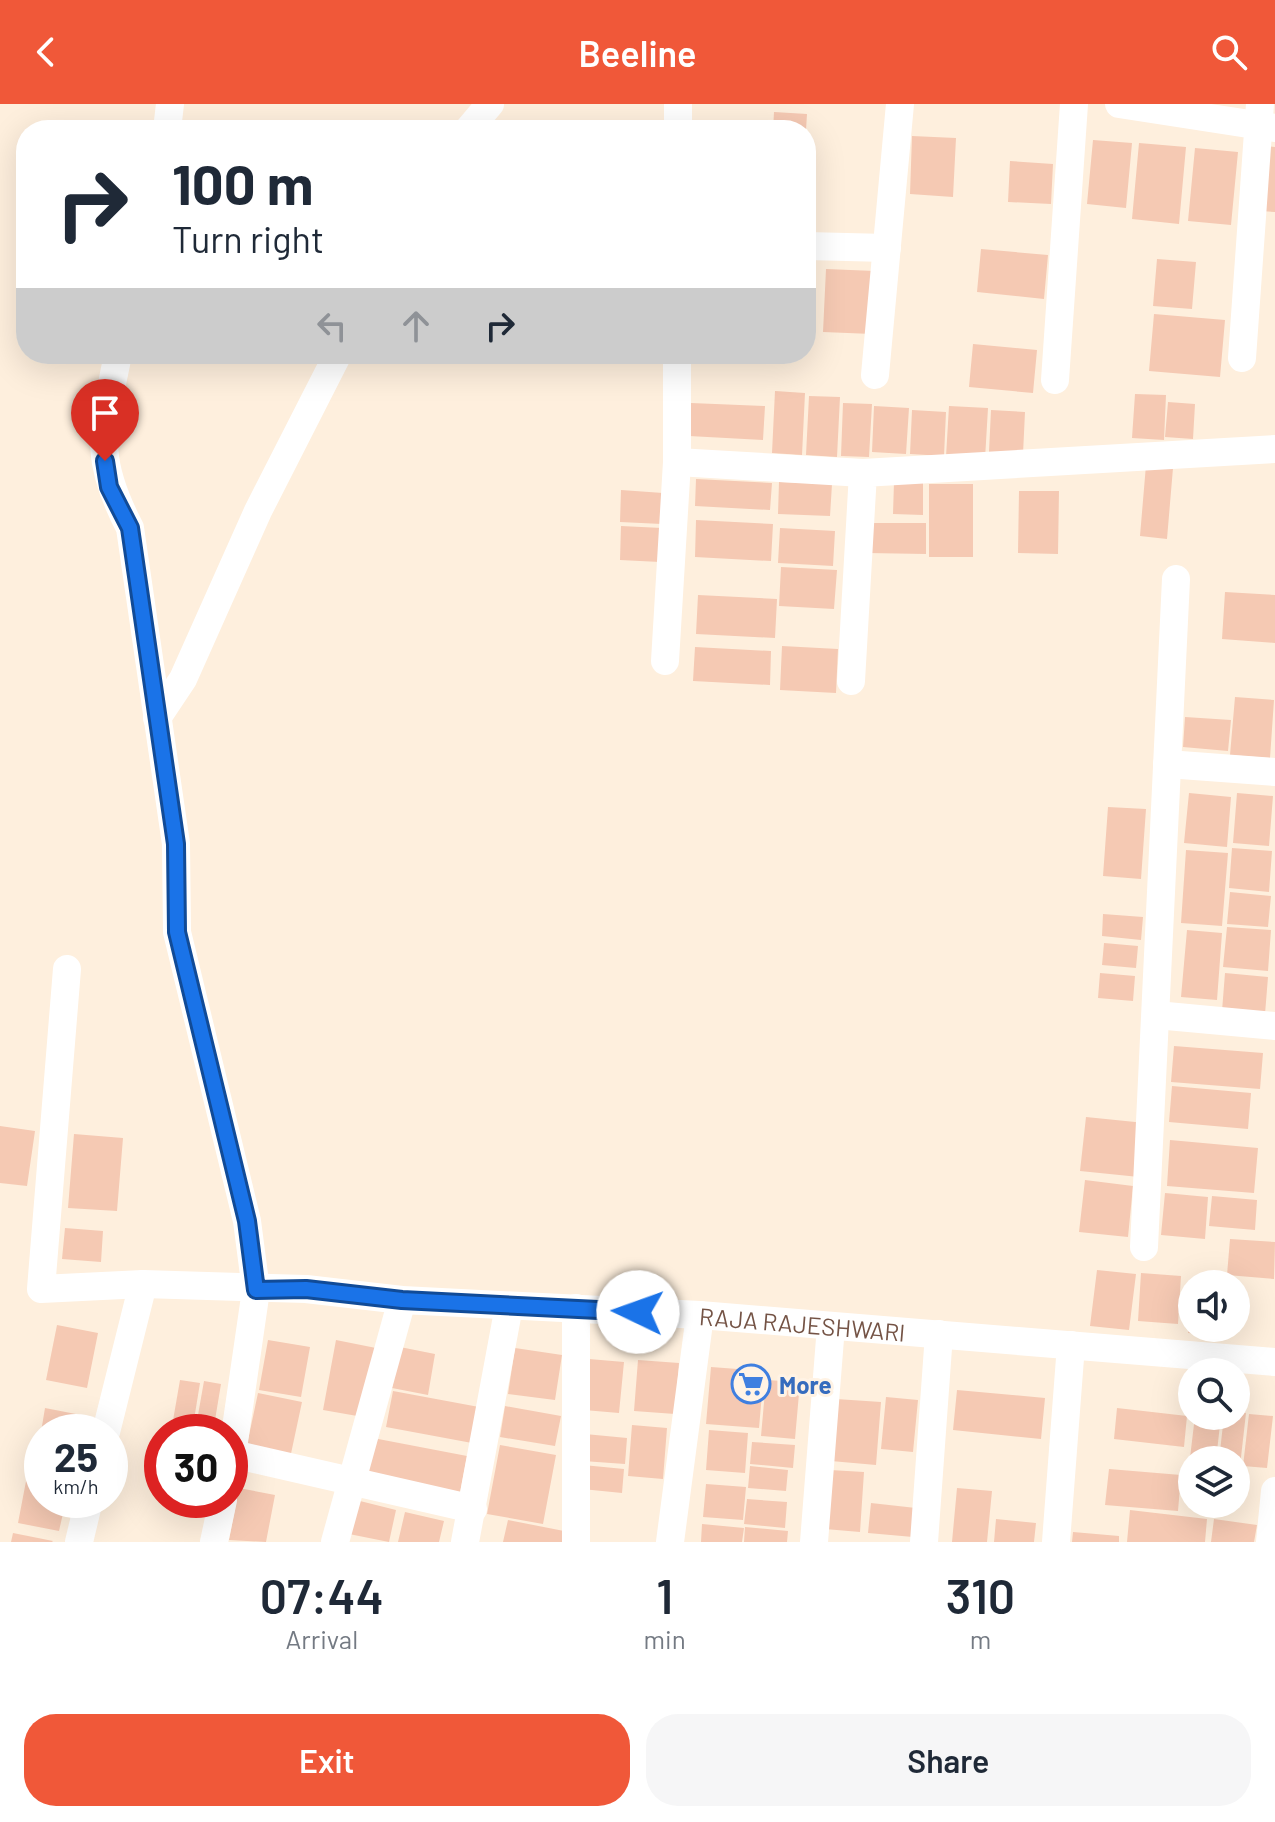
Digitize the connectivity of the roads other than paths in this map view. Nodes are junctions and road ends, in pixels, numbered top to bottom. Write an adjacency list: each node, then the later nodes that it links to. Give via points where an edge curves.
1 (490, 104): 5 (street)
2 (900, 104): 8 (street)
3 (1074, 104): 14 (street)
4 (1119, 104): 6 (street)
5 (476, 120)
6 (1264, 120): 9 (street)
7 (816, 246): 8 (street)
8 (887, 248): 13 (street)
9 (1242, 358)
10 (116, 364): 21 (street, via 102,435 109,487 130,528)
11 (333, 364): 21 (street, via 258,511 183,679)
12 (677, 364): 16 (street)
13 (875, 375)
14 (1055, 380)
15 (1275, 449): 17 (street)
16 (677, 462): 17 (street); 19 (street)
17 (863, 473): 20 (street)
18 (1176, 579): 22 (street)
19 (665, 661)
20 (851, 681)
21 (157, 718): 29 (street, via 176,844 177,932 247,1221)
22 (1167, 764): 23 (street); 25 (street)
23 (1275, 772)
24 (67, 969): 28 (street, RAJA RAJESHWARI, via 41,1289)
25 (1156, 1015): 26 (street); 27 (street)
26 (1275, 1026)
27 (1144, 1247)
28 (143, 1284): 29 (street, RAJA RAJESHWARI); 38 (street)
29 (256, 1290): 30 (street, RAJA RAJESHWARI, via 306,1289); 39 (street)
30 (402, 1300): 31 (street, RAJA RAJESHWARI); 41 (street)
31 (509, 1306): 32 (street, RAJA RAJESHWARI); 43 (street)
32 (576, 1308): 33 (street, RAJA RAJESHWARI); 50 (street)
33 (700, 1315): 34 (street, RAJA RAJESHWARI); 51 (street)
34 (831, 1326): 35 (street, RAJA RAJESHWARI); 52 (street)
35 (939, 1334): 36 (street, RAJA RAJESHWARI); 53 (street)
36 (1071, 1345): 37 (street, RAJA RAJESHWARI); 54 (street)
37 (1275, 1362)
38 (110, 1414)
39 (239, 1414)
40 (248, 1465): 41 (street)
41 (349, 1483): 43 (street); 48 (street)
42 (1275, 1491): 55 (street)
43 (473, 1509): 49 (street)
44 (85, 1518): 46 (street)
45 (219, 1518): 47 (street)
46 (79, 1542)
47 (214, 1542)
48 (335, 1542)
49 (465, 1542)
50 (576, 1542)
51 (670, 1542)
52 (814, 1542)
53 (924, 1542)
54 (1056, 1542)
55 (1270, 1542)

